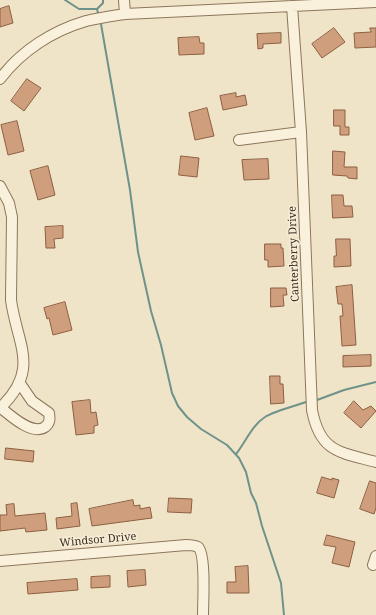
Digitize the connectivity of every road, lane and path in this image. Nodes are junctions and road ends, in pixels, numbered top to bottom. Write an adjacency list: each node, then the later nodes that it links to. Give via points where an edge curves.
1 (124, 0): 4 (street)
2 (376, 2): 3 (street)
3 (292, 6): 4 (street); 6 (street, Canterberry Drive)
4 (125, 14): 5 (street, via 86,21 53,35 24,53)
5 (0, 79)
6 (301, 132): 7 (street); 11 (street, Canterberry Drive, via 314,424 320,437 330,447)
7 (239, 140)
8 (0, 186): 9 (street, via 9,203 12,217 11,300 23,348 24,363)
9 (20, 382): 10 (street); 10 (street, via 32,401 49,413 50,420 47,425 36,430)
10 (0, 408)
11 (376, 462)
12 (0, 561): 13 (street, Windsor Drive, via 192,545 202,553)
13 (203, 615)

